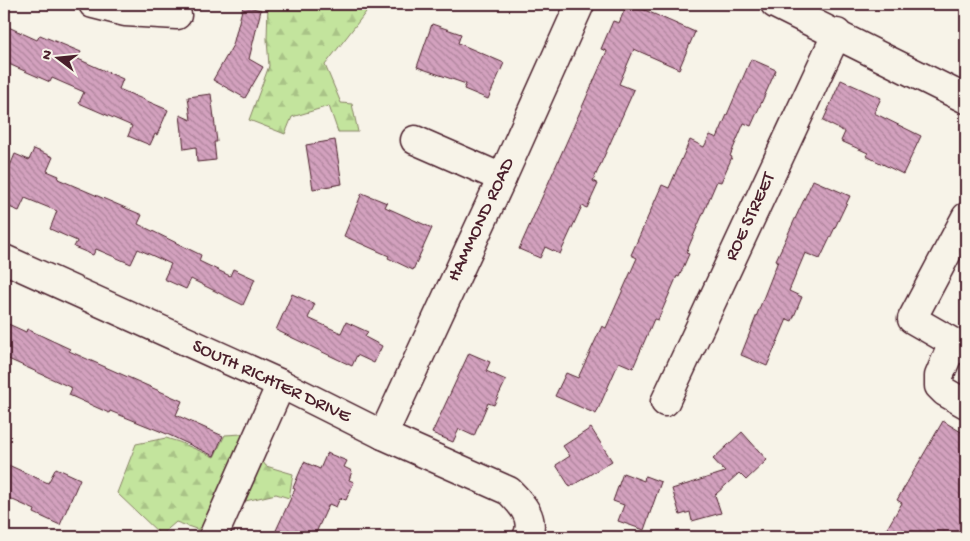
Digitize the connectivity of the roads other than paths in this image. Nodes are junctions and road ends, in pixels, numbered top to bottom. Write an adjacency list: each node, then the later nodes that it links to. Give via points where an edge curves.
1 (93, 4): 4 (street, via 125,12)
2 (580, 4): 8 (street, HAMMOND ROAD)
3 (775, 4): 5 (street)
4 (177, 15)
5 (836, 33): 6 (street); 13 (street, ROE STREET)
6 (966, 99)
7 (415, 140): 8 (street)
8 (502, 178): 15 (street, HAMMOND ROAD)
9 (966, 217): 11 (street, via 912,320)
10 (4, 260): 12 (street, SOUTH RICHTER DRIVE)
11 (960, 346): 14 (street, via 939,376 939,386)
12 (281, 384): 15 (street, SOUTH RICHTER DRIVE); 17 (street)
13 (665, 402)
14 (966, 404)
15 (383, 435): 16 (street, SOUTH RICHTER DRIVE, via 509,492 522,504)
16 (528, 527)
17 (213, 537)

